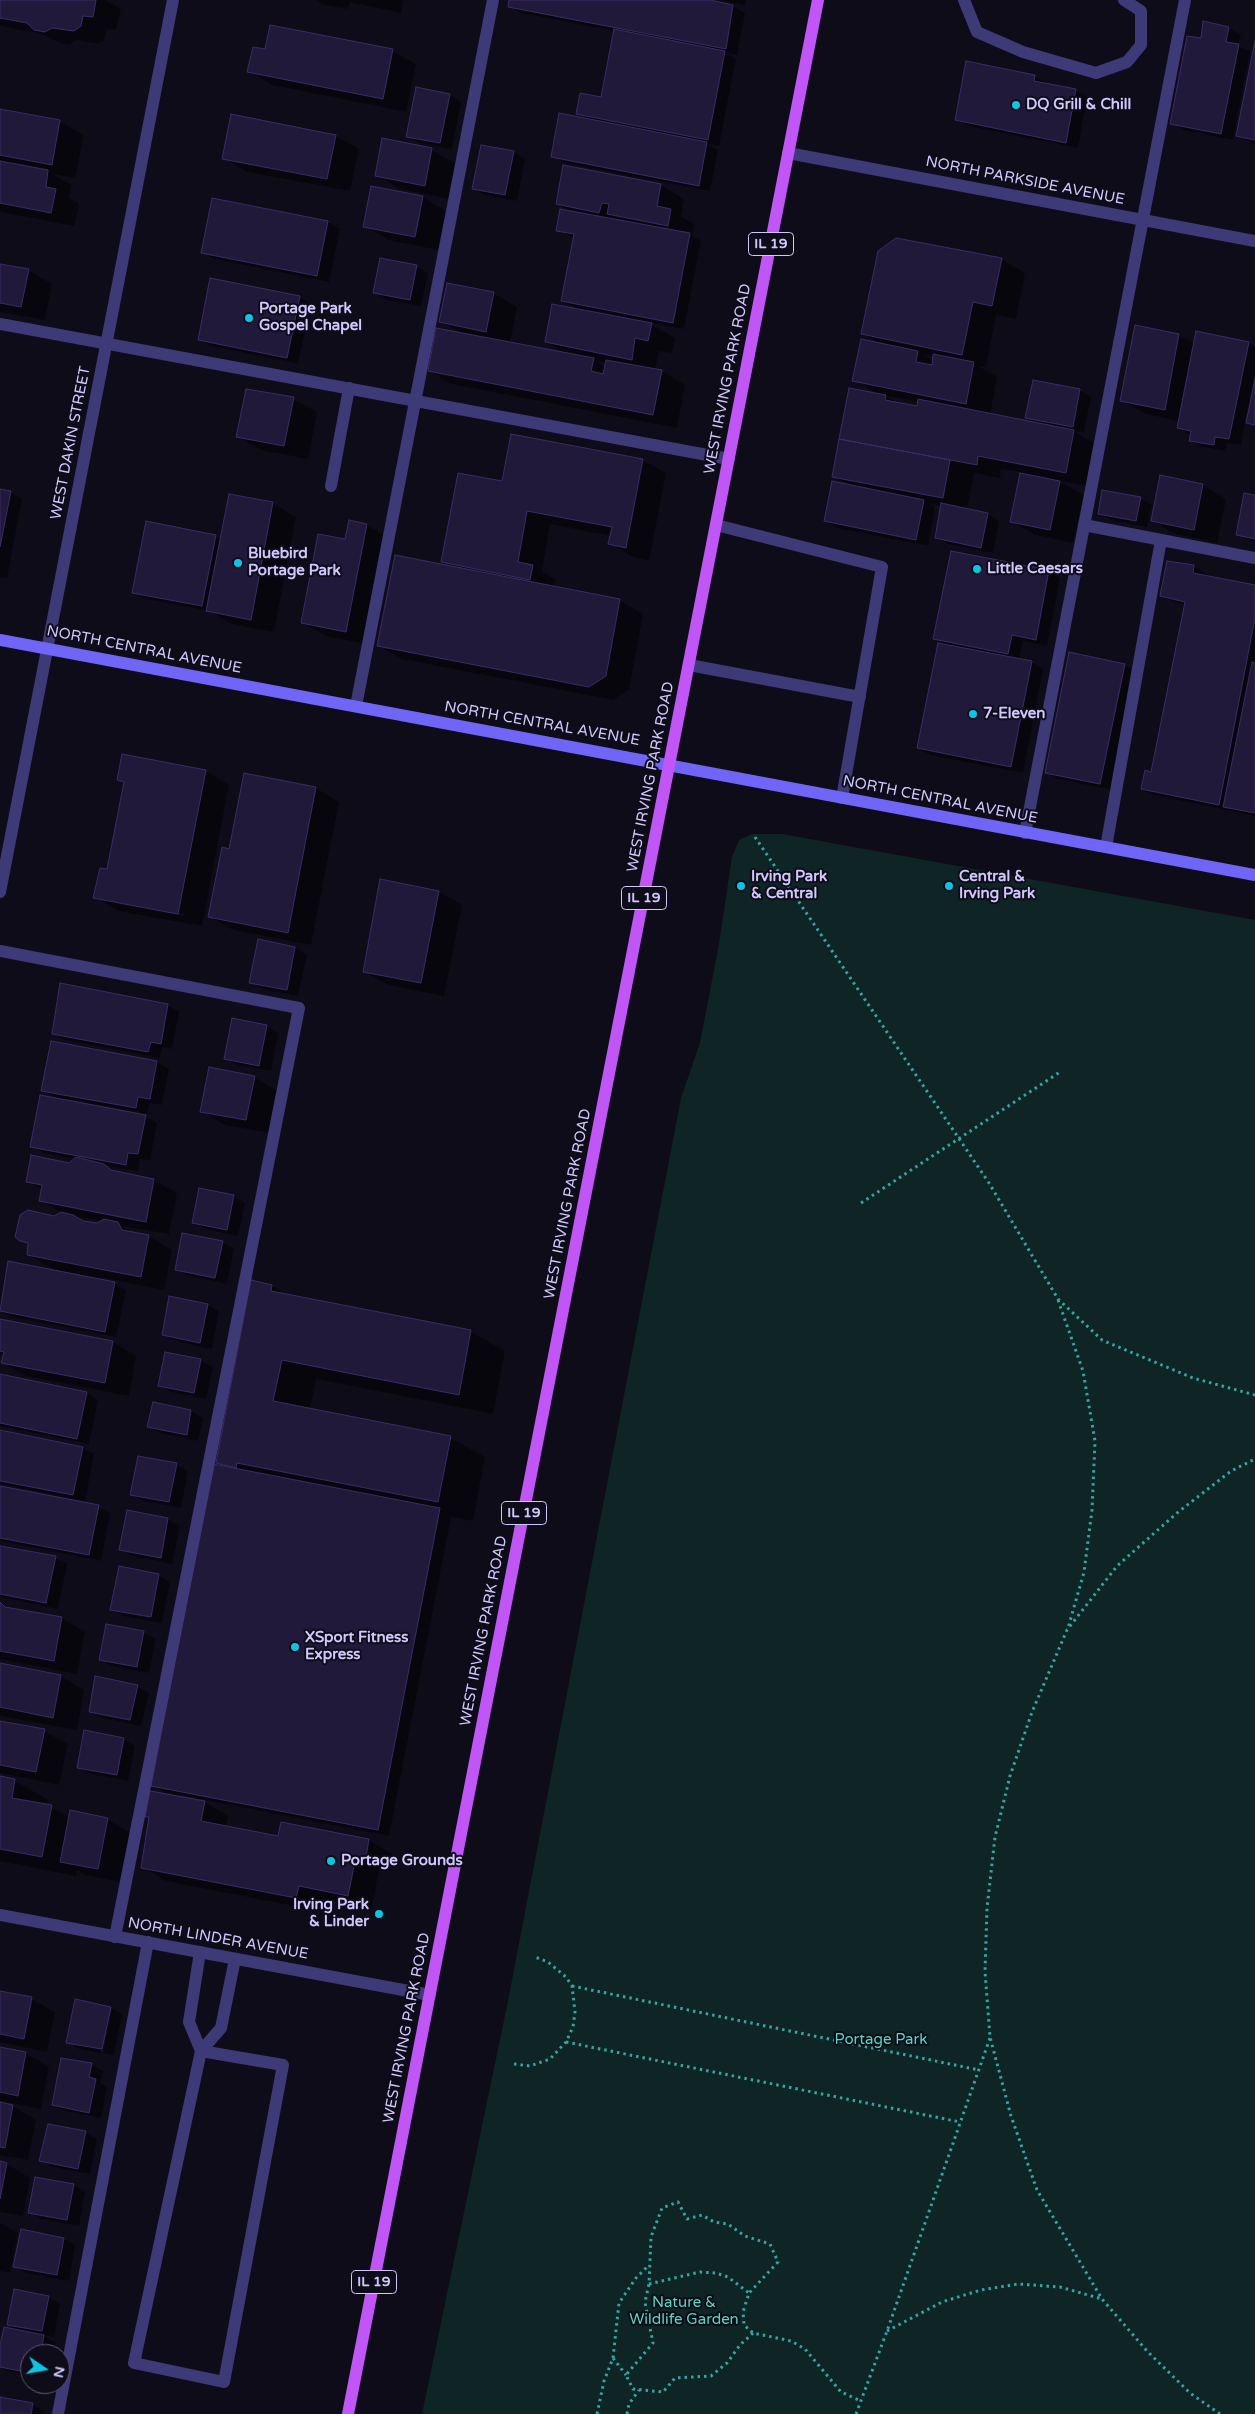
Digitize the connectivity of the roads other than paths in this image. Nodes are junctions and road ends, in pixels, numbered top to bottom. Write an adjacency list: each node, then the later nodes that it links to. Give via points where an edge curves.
1 (173, 0): 11 (street, WEST DAKIN STREET)
2 (493, 0): 13 (street)
3 (818, 0): 7 (main road, WEST IRVING PARK ROAD / IL 19)
4 (964, 0): 5 (street, via 977,32 1023,52 1096,73 1127,62 1141,45 1141,11)
5 (1124, 0)
6 (1185, 0): 8 (street)
7 (788, 153): 8 (street, NORTH PARKSIDE AVENUE); 14 (main road, WEST IRVING PARK ROAD / IL 19)
8 (1142, 220): 9 (street, NORTH PARKSIDE AVENUE); 17 (street)
9 (1255, 241)
10 (0, 324): 11 (street)
11 (106, 344): 12 (street); 21 (street, WEST DAKIN STREET)
12 (349, 388): 13 (street); 15 (street)
13 (415, 401): 14 (street); 24 (street)
14 (729, 459): 16 (main road, WEST IRVING PARK ROAD / IL 19)
15 (331, 486)
16 (716, 525): 22 (main road, WEST IRVING PARK ROAD / IL 19); 23 (street, via 882,567)
17 (1084, 525): 18 (street); 27 (street)
18 (1161, 540): 19 (street); 28 (street)
19 (1255, 558)
20 (0, 640): 21 (main road, NORTH CENTRAL AVENUE)
21 (47, 648): 24 (main road, NORTH CENTRAL AVENUE); 30 (street, WEST DAKIN STREET)
22 (689, 665): 23 (street); 25 (main road, WEST IRVING PARK ROAD / IL 19)
23 (860, 697): 26 (street)
24 (356, 706): 25 (main road, NORTH CENTRAL AVENUE)
25 (670, 764): 26 (main road, NORTH CENTRAL AVENUE); 37 (main road, WEST IRVING PARK ROAD / IL 19)
26 (842, 798): 27 (main road, NORTH CENTRAL AVENUE)
27 (1025, 833): 28 (main road, NORTH CENTRAL AVENUE)
28 (1106, 848): 29 (main road, NORTH CENTRAL AVENUE)
29 (1255, 875)
30 (0, 892)
31 (0, 951): 33 (street, via 299,1008)
32 (0, 1915): 33 (street, NORTH LINDER AVENUE)
33 (115, 1936): 34 (street, NORTH LINDER AVENUE)
34 (148, 1942): 35 (street, NORTH LINDER AVENUE); 39 (street)
35 (200, 1952): 36 (street, NORTH LINDER AVENUE); 38 (street, via 189,2022)
36 (235, 1959): 37 (street, NORTH LINDER AVENUE); 38 (street, via 221,2028)
37 (430, 1994): 40 (main road, WEST IRVING PARK ROAD / IL 19)
38 (201, 2050): 38 (street, via 134,2363 224,2382 283,2065)
39 (58, 2414)
40 (348, 2414)

